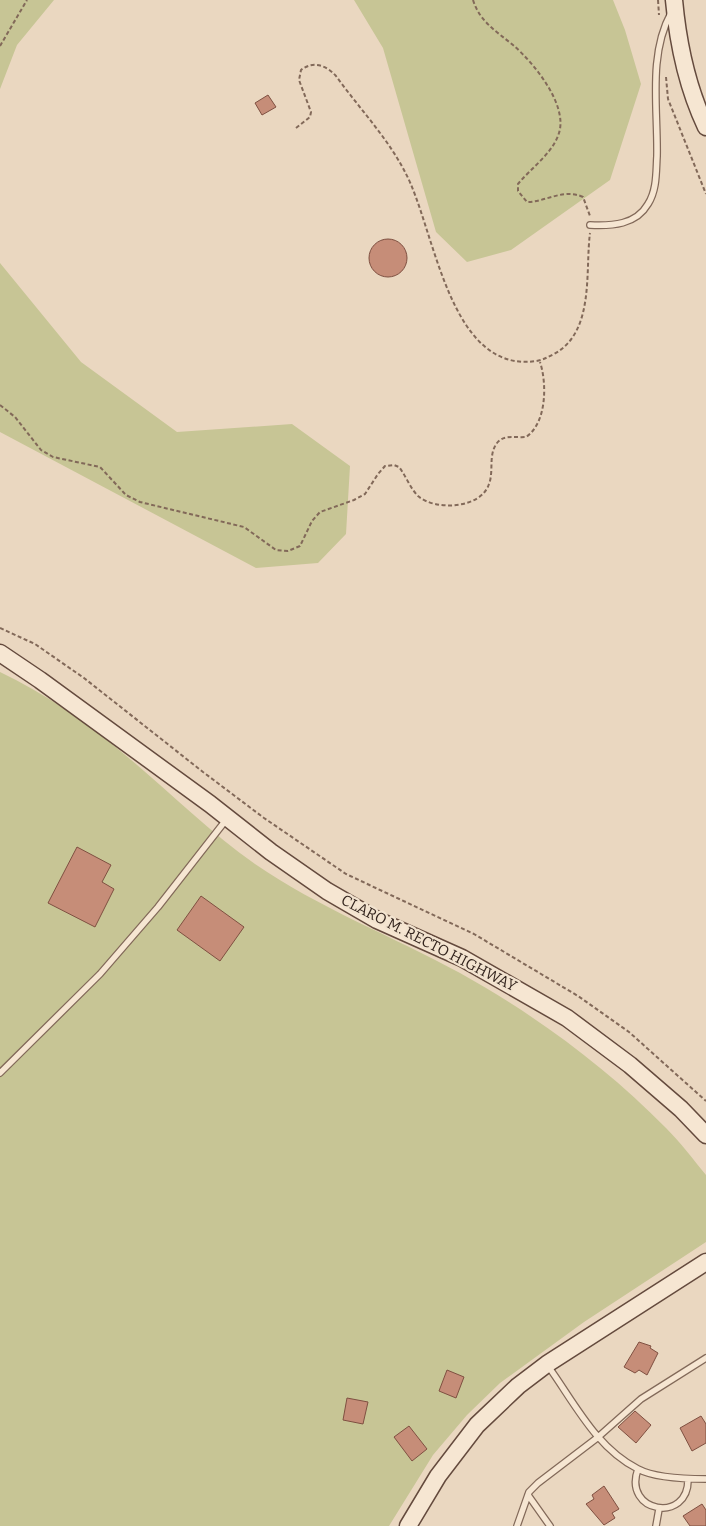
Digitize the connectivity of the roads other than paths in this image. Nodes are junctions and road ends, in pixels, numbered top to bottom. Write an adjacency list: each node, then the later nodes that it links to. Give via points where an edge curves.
1 (674, 3): 2 (main road, via 681,53); 3 (lane, via 661,34 657,61 656,178 653,193 648,205 631,220 618,225)
2 (706, 127)
3 (590, 225)
4 (0, 654): 5 (main road, CLARO M. RECTO HIGHWAY, via 46,684)
5 (227, 818): 6 (lane, via 158,907 100,974); 7 (main road, CLARO M. RECTO HIGHWAY, via 328,891 377,920 462,958 567,1018 630,1065)
6 (0, 1073)
7 (706, 1135)
8 (706, 1262): 10 (main road)
9 (706, 1358): 11 (lane, via 641,1399)
10 (547, 1364): 11 (lane); 17 (main road, via 477,1425 438,1476)
11 (597, 1438): 12 (lane); 15 (lane, via 538,1483)
12 (638, 1470): 13 (lane); 16 (lane, via 638,1493 645,1502)
13 (688, 1479): 14 (lane); 16 (lane, via 687,1491 680,1502)
14 (706, 1479)
15 (528, 1495): 18 (lane); 19 (lane)
16 (659, 1509): 20 (lane)
17 (408, 1526)
18 (517, 1526)
19 (550, 1526)
20 (656, 1526)

